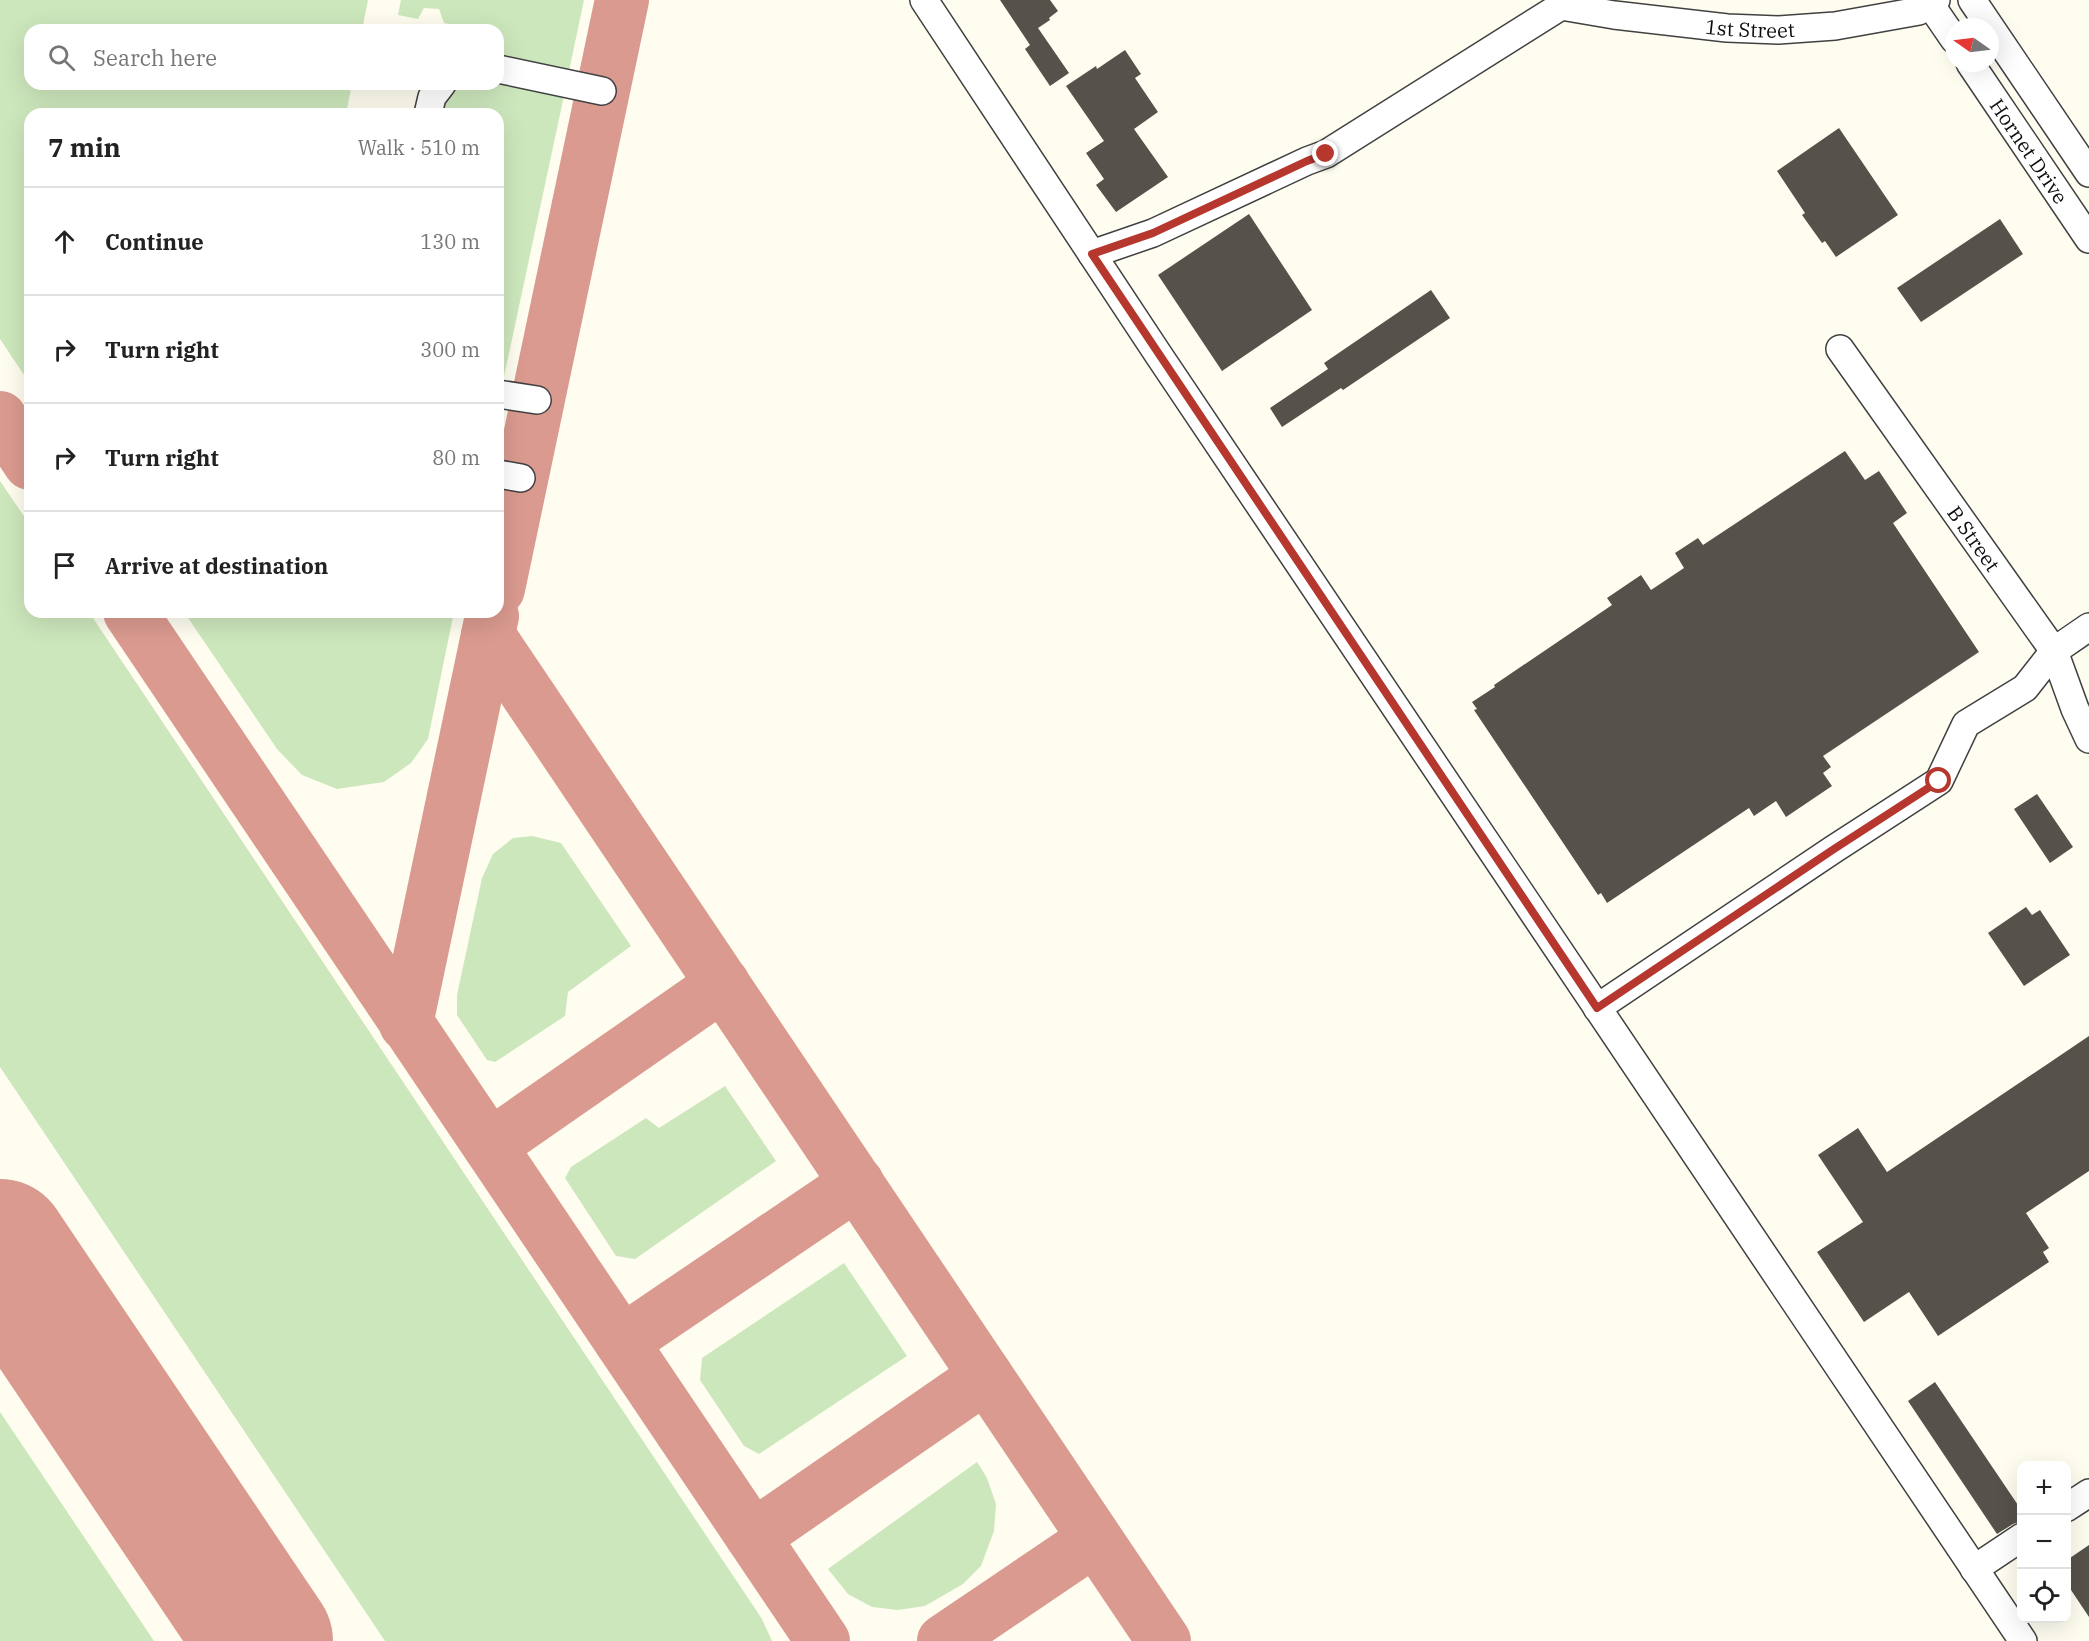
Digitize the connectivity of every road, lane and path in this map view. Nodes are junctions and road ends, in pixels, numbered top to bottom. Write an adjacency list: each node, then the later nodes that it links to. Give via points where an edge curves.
1 (924, 0): 12 (street)
2 (1972, 0): 10 (street, Hornet Drive)
3 (1933, 2): 4 (street); 12 (street, 1st Street, via 1919,11 1835,26 1778,30 1727,28 1562,6 1326,154 1153,233)
4 (1945, 23)
5 (504, 70): 8 (street)
6 (1976, 72): 11 (street, Hornet Drive)
7 (437, 90): 9 (street)
8 (602, 91)
9 (429, 108)
10 (2089, 173)
11 (2089, 239)
12 (1092, 254): 19 (street)
13 (1840, 349): 17 (street, B Street)
14 (504, 395): 15 (street)
15 (537, 400)
16 (2089, 627): 17 (street)
17 (2054, 651): 18 (street, B Street); 19 (street, via 2025,688 1966,724 1939,781)
18 (2089, 739)
19 (1597, 1008): 23 (street)
20 (2089, 1493): 21 (street)
21 (2071, 1505)
22 (2017, 1540): 23 (street)
23 (1974, 1569): 24 (street)
24 (2023, 1641)

